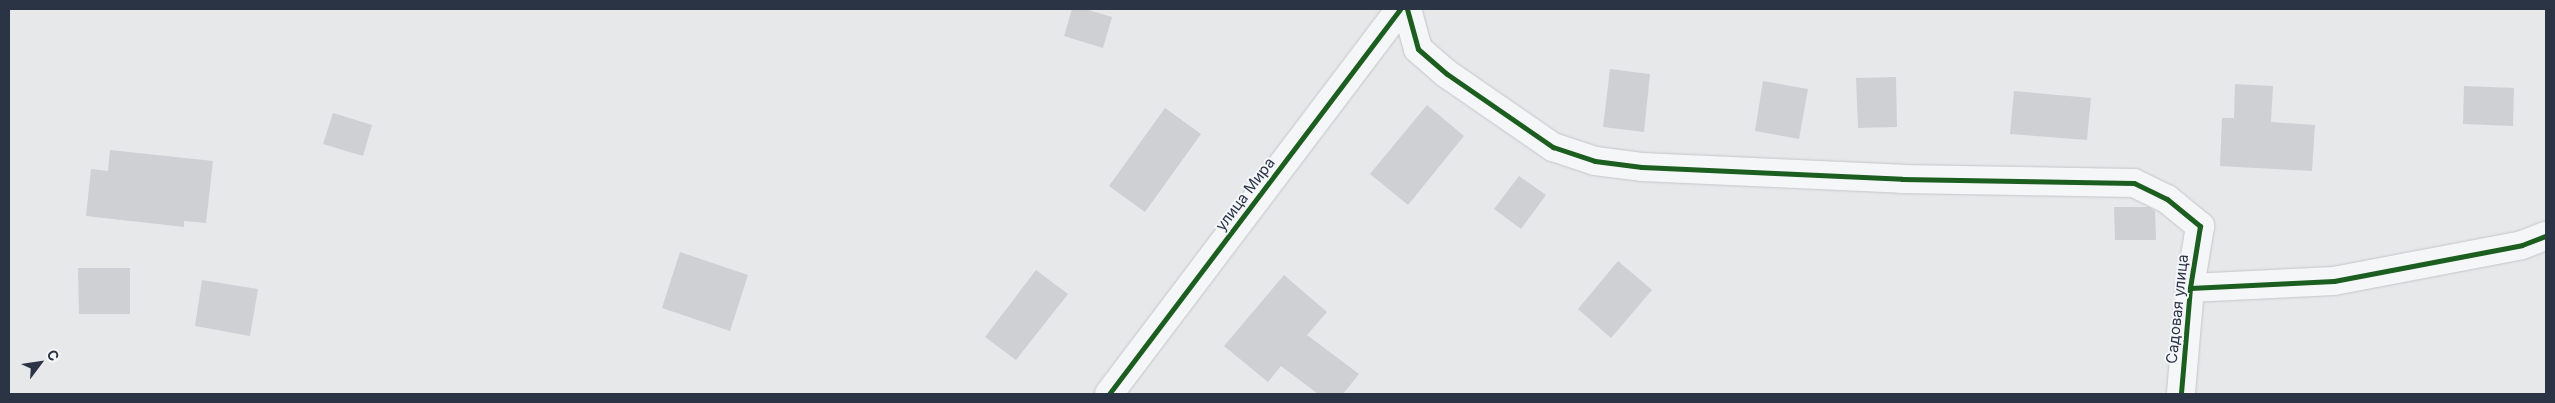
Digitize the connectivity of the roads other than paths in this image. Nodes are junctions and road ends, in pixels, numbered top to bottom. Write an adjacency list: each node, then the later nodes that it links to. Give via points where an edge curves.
1 (1400, 9): 5 (street, улица Мира)
2 (1407, 9): 4 (street, Садовая улица, via 1418,49 1446,74 1553,147 1595,161 1642,167 1828,176 2134,183 2167,199 2200,226)
3 (2546, 236): 4 (street, via 2522,245 2334,281)
4 (2190, 288): 6 (street, Садовая улица)
5 (1109, 394)
6 (2181, 394)

